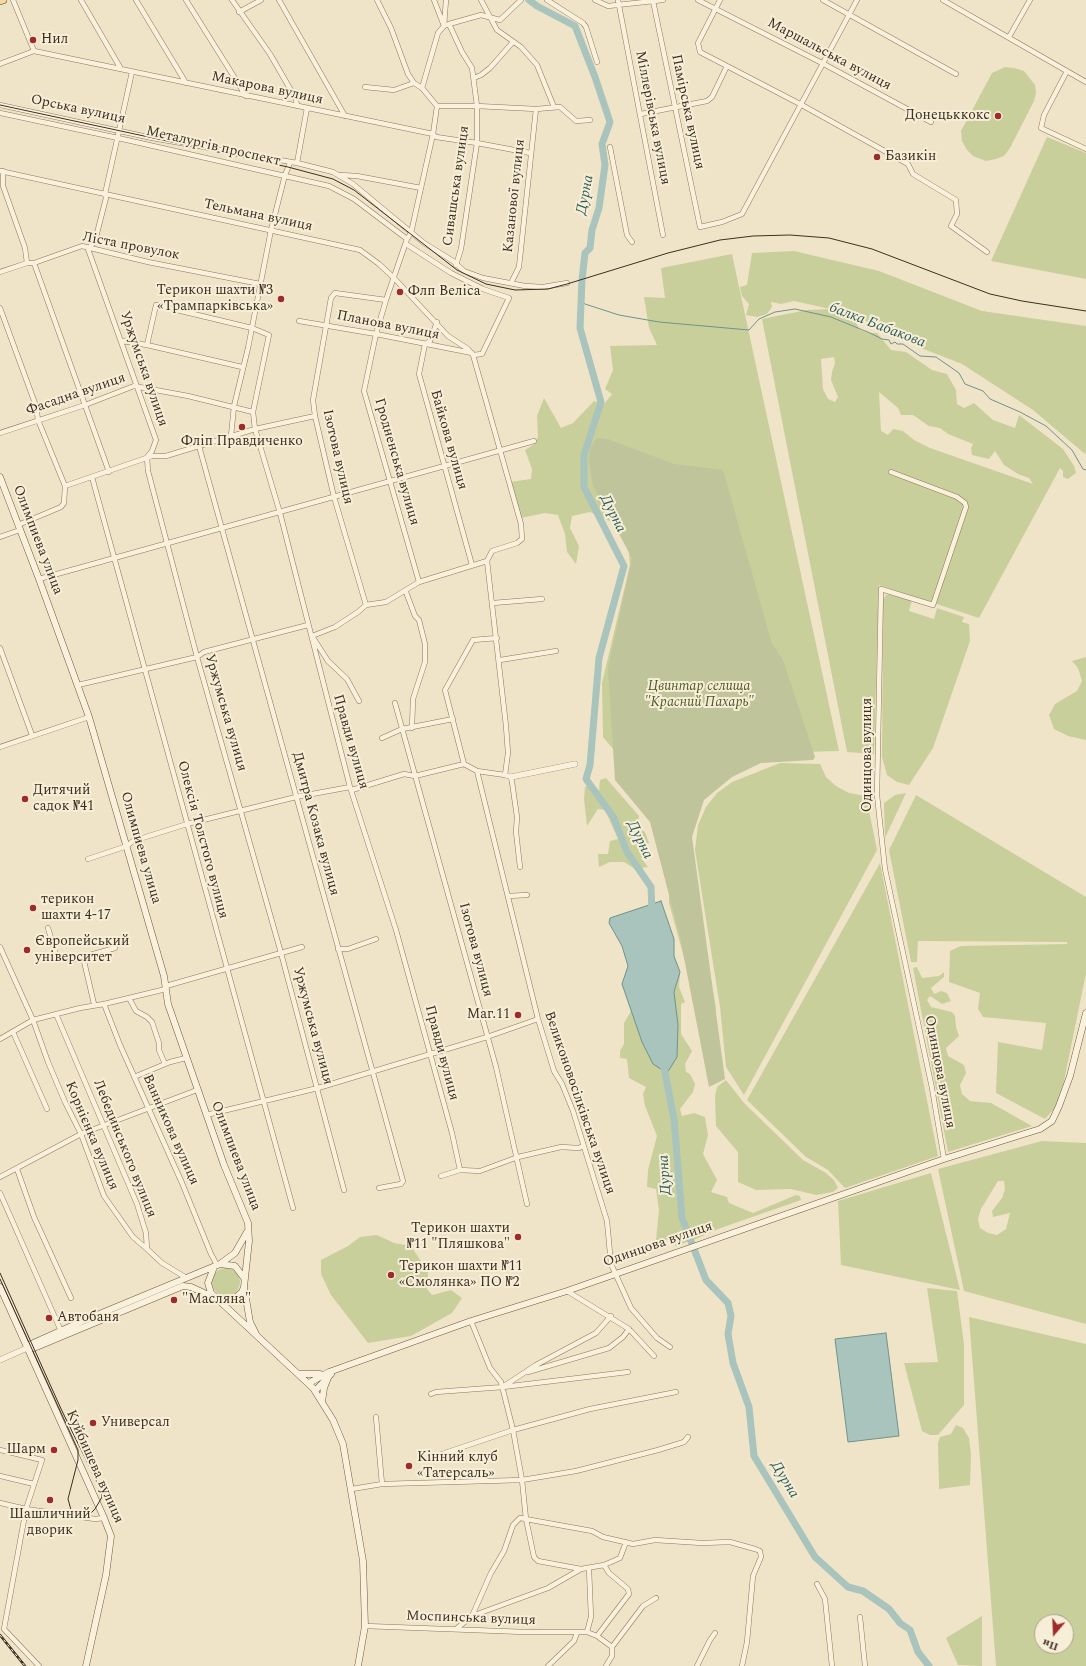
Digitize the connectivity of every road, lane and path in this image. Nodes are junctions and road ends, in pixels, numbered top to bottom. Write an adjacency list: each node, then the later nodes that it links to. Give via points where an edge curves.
1 (3, 0): 23 (main road)
2 (13, 0): 33 (street)
3 (81, 0): 38 (street)
4 (136, 0): 44 (street)
5 (186, 0): 48 (street)
6 (232, 0): 27 (street)
7 (261, 0): 27 (street)
8 (279, 0): 60 (street)
9 (377, 0): 45 (street)
10 (434, 0): 30 (street, Сивашська вулиця)
11 (446, 0): 30 (street, Сивашська вулиця)
12 (481, 0): 29 (street)
13 (521, 0): 29 (street, via 500,20)
14 (547, 0): 34 (street, via 583,23)
15 (595, 0): 25 (street, via 608,6)
16 (663, 0): 24 (street)
17 (698, 0): 26 (street, Маршальська вулиця)
18 (720, 0): 26 (street)
19 (823, 0): 28 (street)
20 (857, 0): 28 (street)
21 (943, 0): 31 (street)
22 (1030, 0): 31 (street)
23 (0, 1)
24 (653, 1): 25 (street); 55 (street, Памірська вулиця)
25 (618, 2): 59 (street, Міллерівська вулиця)
26 (716, 8): 35 (street, Маршальська вулиця); 37 (street, via 698,43 700,52)
27 (239, 12): 51 (street, via 245,16 270,54 296,99)
28 (849, 14): 35 (street); 41 (street)
29 (488, 16): 30 (street); 32 (street, via 497,30)
30 (447, 25): 42 (street, Сивашська вулиця, via 472,68); 47 (street, via 438,32)
31 (1009, 37): 39 (street)
32 (513, 42): 42 (street, via 490,68); 54 (street, via 537,65)
33 (34, 51): 36 (street); 38 (street, Макарова вулиця)
34 (597, 62)
35 (822, 63): 49 (street); 62 (street, Маршальська вулиця)
36 (0, 64)
37 (727, 66): 49 (street); 55 (street, via 712,97 707,101)
38 (121, 69): 40 (street, Макарова вулиця)
39 (1067, 71): 43 (street); 68 (street, via 1044,115 1041,128)
40 (132, 72): 44 (street, Макарова вулиця); 63 (street)
41 (956, 74)
42 (474, 78): 53 (street, Сивашська вулиця)
43 (1086, 82)
44 (186, 83): 48 (street, Макарова вулиця)
45 (414, 83): 46 (street, via 394,90); 47 (street)
46 (365, 87)
47 (422, 88): 52 (street)
48 (246, 96): 51 (street, Макарова вулиця)
49 (800, 104): 55 (street, Памірська вулиця, via 742,214 700,227); 83 (street, via 908,164 914,174 956,200 957,214 951,226)
50 (0, 105): 63 (street, Орська вулиця)
51 (297, 106): 56 (street, Макарова вулиця)
52 (436, 106): 53 (street); 64 (street)
53 (477, 106): 57 (street); 66 (street, Сивашська вулиця)
54 (554, 107): 57 (street); 61 (street, via 560,107 576,121)
55 (675, 107): 59 (street)
56 (307, 108): 60 (street, Макарова вулиця); 71 (street)
57 (536, 109): 69 (street, Казанової вулиця)
58 (0, 113): 65 (street, Металургів проспект)
59 (640, 114): 79 (street, Міллерівська вулиця)
60 (345, 116): 64 (street, Макарова вулиця)
61 (590, 120)
62 (931, 122)
63 (120, 130): 65 (street); 70 (street, Орська вулиця)
64 (433, 134): 66 (street, Макарова вулиця, via 436,137); 75 (street)
65 (118, 138): 73 (street, Металургів проспект); 76 (street)
66 (477, 143): 69 (street, Макарова вулиця); 86 (street, Сивашська вулиця, via 461,249)
67 (610, 146): 81 (street, via 627,235)
68 (1086, 149)
69 (530, 154): 90 (street, Казанової вулиця, via 519,267)
70 (290, 163): 71 (street, Орська вулиця); 73 (street)
71 (297, 163): 74 (street, Орська вулиця)
72 (2, 171): 76 (street, Тельмана вулиця); 84 (street, via 3,186 25,248)
73 (285, 175): 77 (street); 80 (street, Металургів проспект, via 342,191)
74 (339, 175): 75 (street, Орська вулиця); 78 (street, Орська вулиця, via 370,197)
75 (421, 188): 78 (street)
76 (105, 194): 77 (street, Тельмана вулиця); 82 (street, via 95,241)
77 (271, 230): 88 (street, Тельмана вулиця, via 360,250); 91 (street)
78 (411, 233): 80 (street, Гродненська вулиця); 86 (street, Орська вулиця)
79 (663, 235)
80 (406, 242): 88 (street, Гродненська вулиця); 102 (street, Металургів проспект, via 482,289 509,298 482,354)
81 (632, 242)
82 (88, 249): 85 (street, Ліста провулок, via 82,246 74,247); 91 (street, Ліста провулок); 99 (street, Уржумська вулиця)
83 (987, 252)
84 (27, 263): 85 (street, Ліста провулок); 87 (street, Ліста провулок)
85 (34, 263): 105 (street)
86 (456, 265): 90 (street, Орська вулиця, via 472,275)
87 (0, 272)
88 (394, 278): 92 (street, Гродненська вулиця); 95 (street, Тельмана вулиця)
89 (567, 282): 90 (street, Орська вулиця, via 543,287)
90 (511, 283)
91 (260, 284): 97 (street)
92 (386, 300): 96 (street, Ізотова вулиця, via 335,293 331,298); 98 (street, Гродненська вулиця)
93 (0, 308): 109 (street, via 36,406)
94 (299, 321): 96 (street, Планова вулиця)
95 (437, 322): 100 (street, Байкова вулиця, via 430,341); 102 (street, Тельмана вулиця, via 448,336)
96 (325, 325): 98 (street, Планова вулиця); 108 (street, Ізотова вулиця, via 313,400)
97 (252, 328): 101 (street, via 156,306); 103 (street); 107 (street, Правди вулиця, via 269,335)
98 (376, 334): 100 (street, Планова вулиця); 122 (street, Гродненська вулиця, via 364,391)
99 (122, 342): 101 (street); 104 (street, Уржумська вулиця)
100 (425, 344): 102 (street, Планова вулиця); 117 (street, Байкова вулиця, via 419,374)
101 (147, 345): 103 (street)
102 (473, 354): 115 (street)
103 (242, 367): 106 (street)
104 (137, 386): 105 (street, Фасадна вулиця); 106 (street, Фасадна вулиця); 116 (street, Уржумська вулиця, via 156,440 152,451)
105 (85, 405): 109 (street, Фасадна вулиця); 118 (street)
106 (234, 406): 107 (street, Фасадна вулиця); 112 (street)
107 (253, 412): 110 (street, Правди вулиця)
108 (315, 416): 110 (street); 124 (street, Ізотова вулиця)
109 (38, 420): 111 (street, Фасадна вулиця); 123 (street)
110 (256, 429): 112 (street); 125 (street, Правди вулиця)
111 (0, 433)
112 (231, 436): 114 (street)
113 (534, 441): 115 (street)
114 (199, 446): 116 (street, via 166,456); 127 (street, Дмитра Козака вулиця)
115 (499, 451): 117 (street); 131 (street, via 521,524 522,539 492,551)
116 (146, 457): 118 (street); 129 (street, Уржумська вулиця)
117 (444, 467): 122 (street); 132 (street, Байкова вулиця)
118 (109, 472): 121 (street)
119 (891, 472): 208 (street, Одинцова вулиця, via 957,497 966,507 933,605 881,589 877,795 885,869 932,1088)
120 (0, 477): 126 (main road, Олимпиева улица)
121 (92, 477): 123 (street); 130 (street, Олексія Толстого вулиця)
122 (390, 482): 124 (street); 134 (street, Гродненська вулиця)
123 (64, 486): 126 (street, via 64,503 61,507)
124 (334, 497): 125 (street); 138 (street, Ізотова вулиця)
125 (280, 513): 127 (street); 139 (street, Правди вулиця)
126 (19, 527): 128 (street); 133 (main road, Олимпиева улица)
127 (223, 528): 129 (street); 142 (street, Дмитра Козака вулиця)
128 (0, 537)
129 (168, 542): 130 (street); 145 (street, Уржумська вулиця)
130 (114, 557): 133 (street); 147 (street, Олексія Толстого вулиця)
131 (487, 561): 132 (street); 137 (street)
132 (472, 565): 134 (street)
133 (39, 579): 148 (main road, Олимпиева улица)
134 (419, 582): 135 (street)
135 (406, 592): 138 (street, via 386,602); 153 (street, via 419,620 425,644 425,662 413,699)
136 (542, 598): 137 (street)
137 (493, 603): 141 (street)
138 (366, 605): 140 (street, via 335,627)
139 (308, 625): 140 (street, Правди вулиця); 142 (street)
140 (312, 636): 149 (street, via 328,661 347,680); 164 (street, Правди вулиця)
141 (497, 638): 146 (street); 152 (street, via 473,640 445,690)
142 (253, 639): 145 (street, via 204,652); 165 (street, Дмитра Козака вулиця)
143 (0, 648): 155 (street)
144 (556, 651): 146 (street)
145 (197, 657): 147 (street); 166 (street, Уржумська вулиця)
146 (500, 660): 161 (street, via 508,753)
147 (143, 669): 148 (street); 167 (street, Олексія Толстого вулиця)
148 (78, 685): 151 (main road, Олимпиева улица)
149 (359, 701)
150 (396, 703): 154 (street, Ізотова вулиця)
151 (89, 717): 155 (street); 168 (main road, Олимпиева улица)
152 (453, 719): 153 (street); 158 (street)
153 (412, 728): 154 (street)
154 (402, 729): 156 (street); 162 (street, Ізотова вулиця)
155 (32, 735): 157 (street)
156 (382, 738)
157 (0, 747)
158 (464, 764): 160 (street); 162 (street)
159 (575, 764): 163 (street)
160 (477, 771): 161 (street); 172 (street)
161 (505, 774): 163 (street)
162 (415, 776): 164 (street, via 404,774); 191 (street, Ізотова вулиця)
163 (511, 777): 170 (street, via 517,816)
164 (351, 789): 165 (street); 193 (street, Правди вулиця, via 396,930)
165 (296, 797): 166 (street); 178 (street, Дмитра Козака вулиця)
166 (241, 810): 167 (street); 179 (street, Уржумська вулиця)
167 (186, 824): 168 (street, via 133,841); 181 (street, Олексія Толстого вулиця)
168 (127, 846): 169 (street); 182 (main road, Олимпиева улица)
169 (88, 859)
170 (520, 867)
171 (527, 895): 172 (street)
172 (508, 896): 188 (street, Великоновосілківська вулиця)
173 (48, 928): 180 (street, via 56,955 69,960)
174 (376, 939): 178 (street, via 348,949)
175 (0, 947): 189 (street)
176 (302, 947): 179 (street)
177 (115, 948): 180 (street)
178 (338, 949): 196 (street, Дмитра Козака вулиця)
179 (281, 953): 181 (street); 198 (street, Уржумська вулиця)
180 (83, 957): 184 (street)
181 (226, 968): 182 (street); 200 (street, Олексія Толстого вулиця)
182 (166, 987): 183 (street); 194 (main road, Олимпиева улица, via 168,1004)
183 (129, 998): 185 (street); 195 (street, via 136,1011 152,1022)
184 (94, 1004): 185 (street); 187 (street)
185 (104, 1004): 197 (street, Ванникова вулиця)
186 (1086, 1012): 208 (main road, Одинцова вулиця, via 1070,1076 1052,1121 1040,1129)
187 (56, 1014): 189 (street); 204 (street, Лебединського вулиця)
188 (538, 1019): 191 (street); 206 (street, Великоновосілківська вулиця, via 554,1071 573,1111)
189 (33, 1020): 190 (street); 205 (street, Корнієнка вулиця, via 48,1062)
190 (13, 1032): 192 (street); 202 (street)
191 (487, 1037): 193 (street); 207 (street, Ізотова вулиця)
192 (0, 1038)
193 (430, 1054): 196 (street); 210 (street, Правди вулиця)
194 (186, 1058): 195 (street); 199 (main road, Олимпиева улица)
195 (165, 1064): 197 (street)
196 (372, 1072): 198 (street); 213 (street, Дмитра Козака вулиця, via 404,1181 401,1184)
197 (134, 1077): 201 (street, Ванникова вулиця)
198 (318, 1088): 200 (street); 214 (street, Уржумська вулиця)
199 (197, 1090): 201 (street); 203 (main road, Олимпиева улица)
200 (262, 1102): 203 (street); 217 (street, Олексія Толстого вулиця)
201 (149, 1109): 204 (street); 220 (street, Ванникова вулиця)
202 (47, 1110)
203 (206, 1116): 218 (main road, Олимпиева улица)
204 (104, 1125): 205 (street); 219 (street, Лебединського вулиця, via 137,1204 146,1233)
205 (81, 1134): 209 (street); 219 (street, Корнієнка вулиця, via 104,1196 133,1237)
206 (583, 1146): 207 (street, via 561,1147); 221 (street, Великоновосілківська вулиця, via 607,1221)
207 (518, 1157): 210 (street, via 480,1171); 216 (street, Ізотова вулиця)
208 (944, 1160): 221 (main road, Одинцова вулиця)
209 (17, 1169): 212 (street); 227 (street, via 34,1217)
210 (460, 1170): 211 (street)
211 (441, 1176)
212 (0, 1177)
213 (379, 1188)
214 (344, 1190)
215 (0, 1193): 232 (street)
216 (527, 1204)
217 (293, 1208)
218 (249, 1229): 220 (main road, via 236,1252); 223 (main road)
219 (147, 1249): 222 (street, via 162,1263)
220 (217, 1265): 222 (main road); 223 (main road, via 235,1266); 228 (main road, via 208,1282 211,1292)
221 (614, 1273): 226 (main road, Одинцова вулиця); 234 (street, Великоновосілківська вулиця, via 632,1308 657,1338)
222 (185, 1277): 232 (main road)
223 (245, 1279): 225 (main road)
224 (0, 1287): 235 (main road, Куйбишева вулиця)
225 (244, 1287): 228 (main road, via 235,1298); 233 (main road, via 250,1322)
226 (567, 1291): 229 (street); 230 (main road, Одинцова вулиця)
227 (71, 1298)
228 (217, 1299): 233 (main road); 235 (main road, via 182,1286)
229 (610, 1316): 231 (street); 237 (street, via 596,1333)
230 (471, 1321): 240 (main road, Одинцова вулиця); 245 (street, via 490,1368)
231 (629, 1329): 236 (street); 239 (street, via 609,1348)
232 (61, 1331): 235 (main road, via 29,1344)
233 (256, 1334): 243 (main road)
234 (670, 1347)
235 (30, 1349): 238 (street); 262 (main road, Куйбишева вулиця)
236 (654, 1356)
237 (550, 1357): 239 (street); 242 (street)
238 (0, 1360)
239 (552, 1365): 242 (street)
240 (332, 1372): 243 (main road, via 306,1376); 244 (main road, Одинцова вулиця); 246 (main road, Одинцова вулиця); 249 (main road, via 324,1388)
241 (628, 1372): 245 (street)
242 (523, 1373): 245 (street)
243 (298, 1374): 244 (main road)
244 (308, 1383): 246 (main road)
245 (503, 1387): 248 (street); 251 (street)
246 (315, 1391): 249 (main road)
247 (676, 1392): 251 (street, via 590,1409)
248 (431, 1394)
249 (322, 1402): 259 (main road, via 343,1444)
250 (376, 1417): 258 (street)
251 (514, 1430): 254 (street); 256 (street)
252 (688, 1437): 256 (street, via 684,1442 658,1450 576,1471)
253 (0, 1450): 257 (street, via 42,1460)
254 (440, 1455)
255 (0, 1476): 257 (street)
256 (522, 1480): 258 (street); 263 (street)
257 (34, 1484): 261 (street)
258 (382, 1484): 259 (street)
259 (352, 1489): 275 (main road, via 363,1562)
260 (0, 1503): 261 (street)
261 (26, 1508): 262 (street, via 95,1519); 283 (street, via 4,1628)
262 (104, 1518): 284 (main road, Куйбишева вулиця, via 111,1536 106,1575)
263 (526, 1519): 264 (street, via 592,1531 603,1537); 266 (street, via 535,1559); 272 (street, via 520,1518 514,1525)
264 (626, 1542): 265 (street, via 620,1558); 289 (street, via 730,1542 760,1551 760,1562 753,1576 747,1642)
265 (604, 1565): 267 (street); 281 (street, via 628,1589 629,1594)
266 (566, 1567): 268 (street); 269 (street)
267 (589, 1569): 268 (street); 278 (street, via 591,1617)
268 (582, 1570): 269 (street)
269 (571, 1576): 272 (street, via 548,1588)
270 (817, 1584): 290 (street, via 825,1599)
271 (656, 1598): 282 (street, via 643,1606)
272 (472, 1616): 274 (street)
273 (860, 1617): 291 (street)
274 (467, 1620): 276 (street); 277 (street)
275 (364, 1626): 276 (street, Моспинська вулиця); 285 (main road)
276 (456, 1629): 277 (street, Моспинська вулиця)
277 (467, 1630): 279 (street, Моспинська вулиця)
278 (587, 1632): 279 (street, Моспинська вулиця); 281 (street, Моспинська вулиця)
279 (577, 1633): 286 (street, via 574,1641)
280 (715, 1633): 288 (street)
281 (597, 1636): 282 (street, Моспинська вулиця)
282 (612, 1647): 287 (street, via 612,1656)
283 (39, 1666)
284 (86, 1666)
285 (358, 1666)
286 (548, 1666)
287 (606, 1666)
288 (697, 1666)
289 (742, 1666)
290 (832, 1666)
291 (866, 1666)

